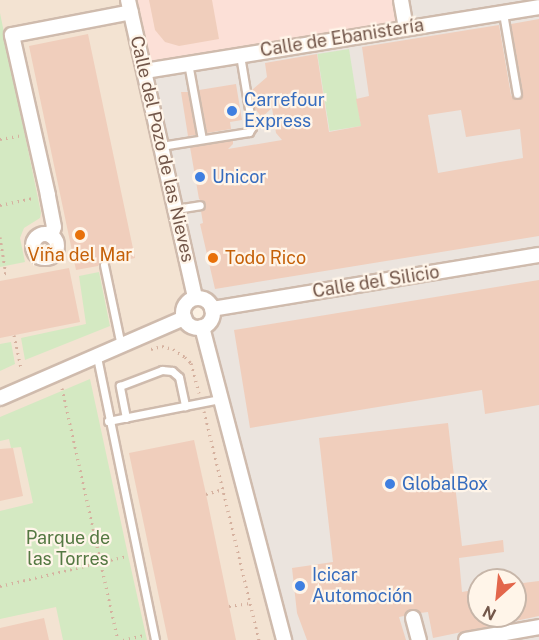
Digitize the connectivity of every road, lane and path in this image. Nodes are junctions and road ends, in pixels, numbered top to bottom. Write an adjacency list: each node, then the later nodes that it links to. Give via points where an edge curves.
1 (401, 0): 5 (street)
2 (129, 6): 8 (street, Calle del Pozo de las Nieves); 10 (street, via 12,35)
3 (539, 7): 4 (street, Calle de Ebanistería)
4 (503, 13): 5 (street, Calle de Ebanistería); 9 (lane)
5 (406, 27): 6 (street, Calle de Ebanistería)
6 (240, 55): 7 (street, Calle de Ebanistería); 12 (lane, via 252,127 249,132)
7 (188, 63): 8 (street, Calle de Ebanistería); 12 (lane)
8 (145, 71): 13 (street, Calle del Pozo de las Nieves)
9 (517, 94)
10 (32, 133): 11 (path); 14 (street)
11 (0, 139)
12 (202, 139): 13 (lane)
13 (161, 146): 17 (street, Calle del Pozo de las Nieves)
14 (48, 195): 15 (path); 18 (street, via 54,227)
15 (0, 205)
16 (200, 205): 17 (lane)
17 (176, 208): 23 (street, Calle del Pozo de las Nieves)
18 (51, 236)
19 (0, 237): 22 (path, via 6,273)
20 (539, 255): 24 (street, Calle del Silicio)
21 (104, 265): 28 (lane)
22 (0, 274)
23 (195, 298): 24 (street); 25 (street, via 183,310)
24 (212, 309): 26 (street, via 209,323)
25 (184, 318): 26 (street, via 194,328); 28 (street)
26 (202, 327): 34 (street)
27 (14, 335): 31 (path)
28 (121, 346): 30 (street)
29 (147, 350): 35 (path, via 162,346 179,351 191,363)
30 (97, 357): 33 (street); 38 (lane)
31 (21, 367)
32 (72, 383): 42 (path, via 62,388)
33 (0, 398)
34 (220, 399): 35 (lane); 52 (street)
35 (202, 403): 36 (lane); 39 (path)
36 (185, 406): 37 (lane); 37 (lane, via 179,377 162,370 120,386)
37 (126, 418): 38 (lane)
38 (108, 421): 41 (lane)
39 (223, 489): 40 (path); 44 (path)
40 (206, 494)
41 (137, 554): 42 (path); 48 (lane)
42 (100, 561): 43 (path); 49 (path)
43 (0, 586)
44 (250, 603): 45 (path); 51 (path)
45 (229, 606)
46 (413, 618): 53 (street)
47 (539, 627): 54 (street)
48 (154, 636): 50 (path)
49 (118, 640)
50 (123, 640)
51 (259, 640)
52 (284, 640)
53 (419, 640)
54 (466, 640)

